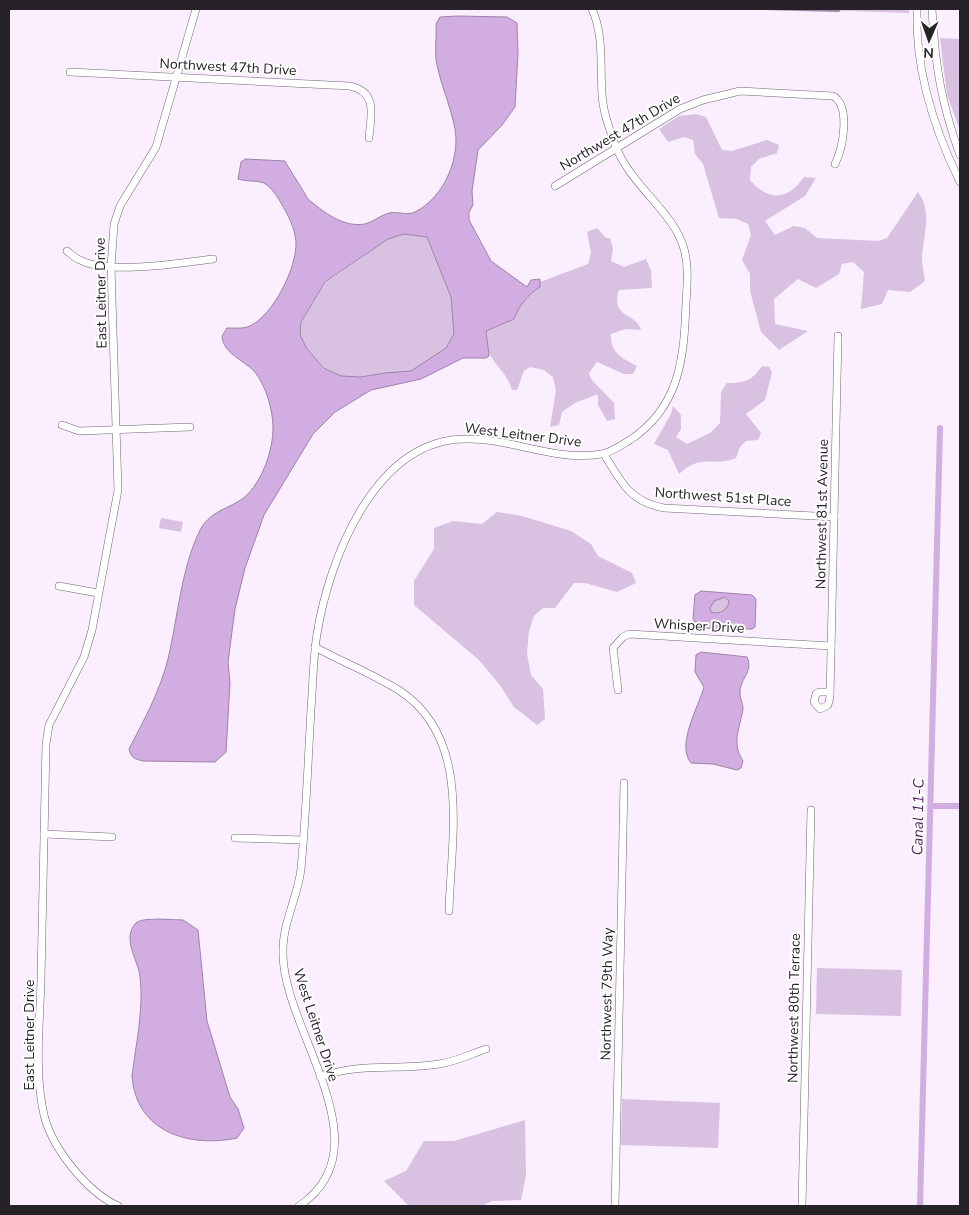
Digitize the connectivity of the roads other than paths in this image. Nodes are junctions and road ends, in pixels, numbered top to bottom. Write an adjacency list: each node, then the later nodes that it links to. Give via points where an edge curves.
1 (196, 9): 6 (street, East Leitner Drive)
2 (592, 9): 8 (street, West Leitner Drive, via 599,35 605,115)
3 (917, 9): 11 (street, via 920,57 928,99)
4 (932, 9): 9 (street, via 934,57 941,96)
5 (70, 72): 6 (street, Northwest 47th Drive)
6 (176, 76): 7 (street, Northwest 47th Drive, via 362,88 371,107); 15 (street, East Leitner Drive, via 156,147 120,206 114,224)
7 (369, 138)
8 (617, 148): 10 (street, Northwest 47th Drive, via 680,109 725,93 833,96 844,108 842,151); 12 (street, Northwest 47th Drive); 20 (street, West Leitner Drive, via 626,168 678,234 684,250 687,276 685,350 668,400 652,421 635,436)
9 (960, 155)
10 (835, 164)
11 (960, 182)
12 (555, 186)
13 (67, 251): 15 (street, via 80,261)
14 (213, 259): 15 (street)
15 (112, 267): 19 (street, East Leitner Drive)
16 (838, 336): 21 (street, Northwest 81st Avenue)
17 (62, 426): 19 (street, via 79,431)
18 (190, 427): 19 (street)
19 (117, 430): 23 (street, East Leitner Drive, via 118,490)
20 (604, 454): 21 (street, Northwest 51st Place, via 620,481 646,505); 25 (street, West Leitner Drive, via 558,454 466,439 447,440 408,457 390,472 349,531 332,570 321,608)
21 (834, 517): 24 (street, Northwest 81st Avenue)
22 (59, 586): 23 (street)
23 (98, 593): 30 (street, East Leitner Drive, via 84,657 49,725)
24 (831, 646): 26 (street, Whisper Drive, via 629,634 613,648); 27 (street, Northwest 81st Avenue)
25 (315, 647): 33 (street, West Leitner Drive); 34 (street, via 400,692 428,716 439,735 448,757 453,795)
26 (618, 690)
27 (829, 692)
28 (624, 783): 39 (street, Northwest 79th Way)
29 (811, 810): 40 (street, Northwest 80th Terrace)
30 (44, 834): 31 (street); 37 (street, East Leitner Drive, via 39,1062 44,1116 67,1162 90,1186)
31 (112, 837)
32 (234, 838): 33 (street)
33 (303, 840): 36 (street, West Leitner Drive, via 300,872 283,949 284,966)
34 (449, 911)
35 (486, 1048): 36 (street, via 441,1064 356,1067)
36 (320, 1077): 38 (street, West Leitner Drive, via 331,1106 336,1150 318,1188)
37 (118, 1206)
38 (299, 1206)
39 (615, 1206)
40 (802, 1206)

